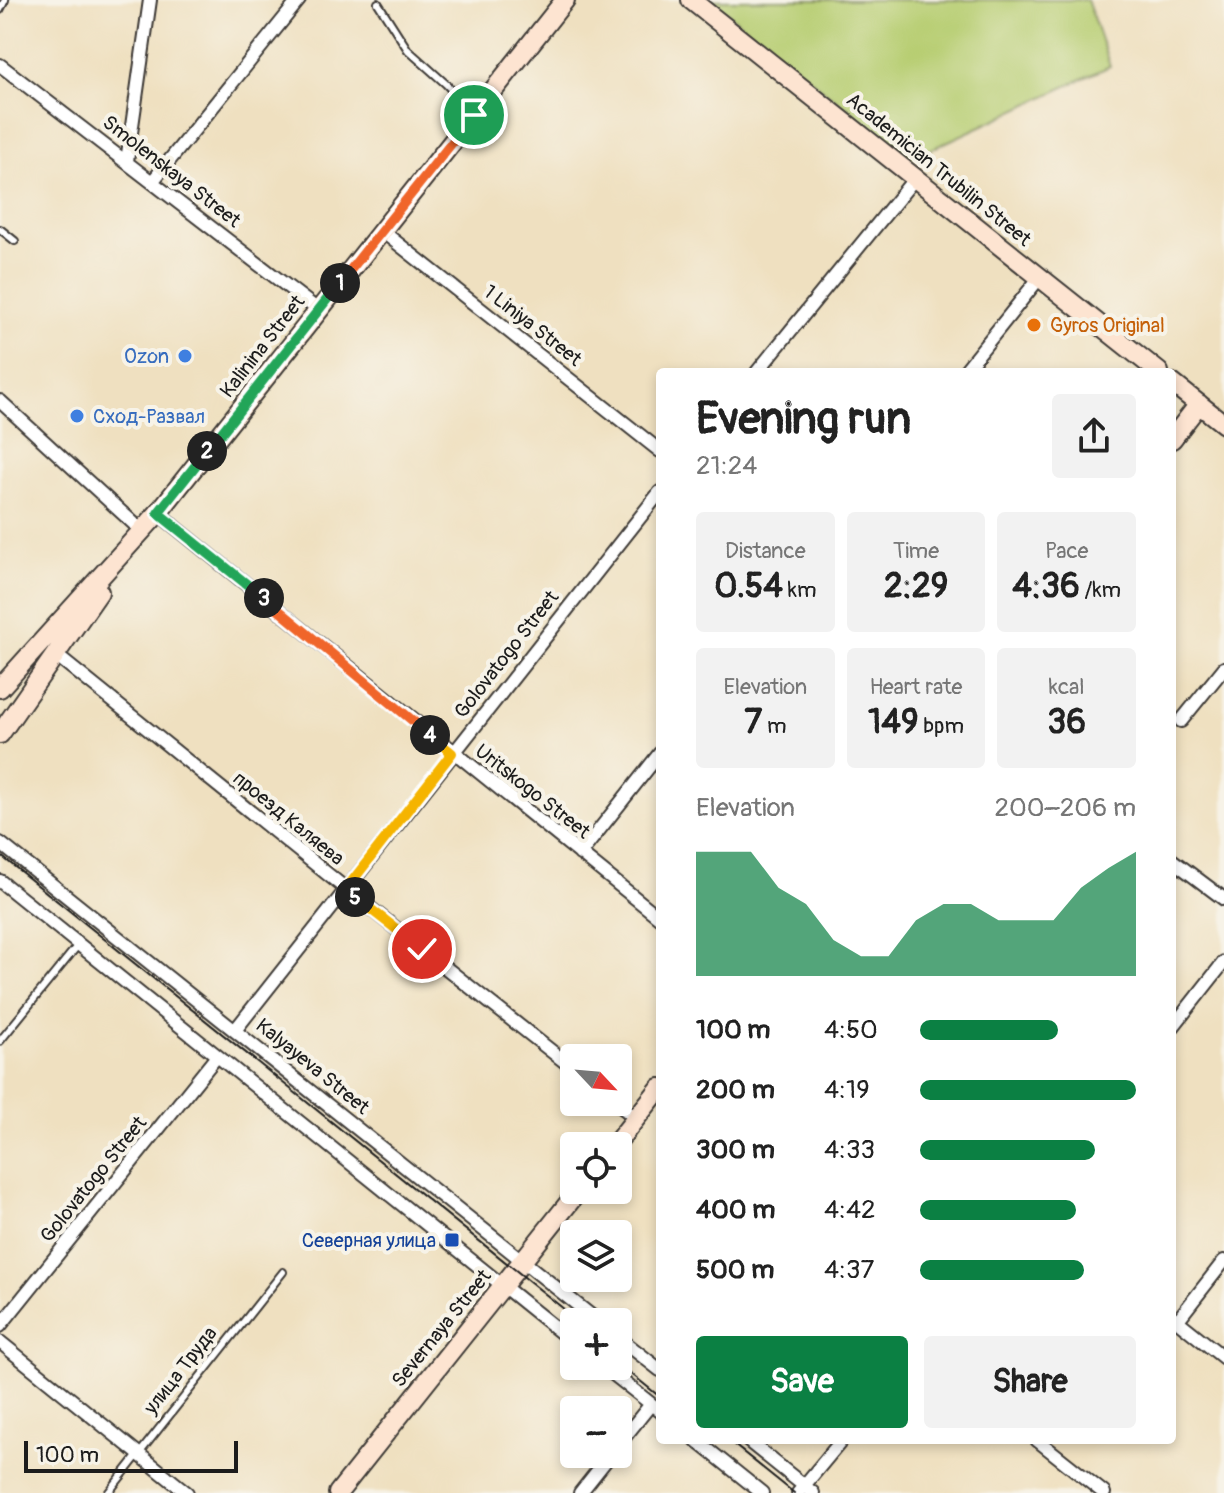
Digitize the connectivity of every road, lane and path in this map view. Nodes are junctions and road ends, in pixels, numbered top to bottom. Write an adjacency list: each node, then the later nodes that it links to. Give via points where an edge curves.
1 (5, 0): 7 (lane)
2 (150, 0): 10 (street)
3 (299, 0): 12 (street)
4 (565, 0): 9 (main road, Kalinina Street)
5 (691, 0): 11 (main road, Academician Trubilin Street)
6 (378, 3): 9 (lane, via 408,50)
7 (0, 10)
8 (0, 65): 10 (street, Smolenskaya Street)
9 (474, 115): 14 (main road, Kalinina Street)
10 (127, 161): 12 (street, Smolenskaya Street)
11 (915, 178): 16 (main road, Academician Trubilin Street); 18 (street)
12 (152, 182): 17 (street, Smolenskaya Street)
13 (0, 229): 15 (lane)
14 (382, 231): 17 (main road, Kalinina Street); 26 (street, 1 Liniya Street)
15 (15, 241)
16 (1040, 277): 19 (street); 20 (main road, Academician Trubilin Street)
17 (318, 310): 28 (main road, Kalinina Street)
18 (760, 368)
19 (967, 368)
20 (1154, 368)
21 (1176, 386): 23 (main road)
22 (0, 401): 29 (street)
23 (1199, 404): 24 (main road); 25 (main road)
24 (1224, 424)
25 (1176, 432)
26 (656, 448)
27 (656, 497): 35 (street, Golovatogo Street)
28 (158, 513): 29 (main road, Kalinina Street); 35 (street, Uritskogo Street)
29 (142, 531): 30 (main road, Kalinina Street); 32 (main road, Kalinina Street)
30 (56, 655): 34 (main road, Kalinina Street); 41 (street, проезд Каляева)
31 (1224, 668): 33 (street)
32 (0, 688)
33 (1181, 721)
34 (0, 734)
35 (452, 753): 38 (street, Uritskogo Street); 41 (street, Golovatogo Street)
36 (656, 758): 38 (street)
37 (0, 843): 47 (street, Kalyayeva Street)
38 (580, 854): 43 (street, Uritskogo Street)
39 (1176, 863): 42 (street)
40 (0, 881): 44 (street)
41 (346, 889): 47 (street, Golovatogo Street); 50 (street, проезд Каляева)
42 (1224, 899)
43 (656, 915)
44 (78, 945): 48 (lane); 49 (street)
45 (1224, 962): 46 (street)
46 (1176, 1023)
47 (236, 1029): 56 (street, Kalyayeva Street)
48 (0, 1041)
49 (217, 1056): 59 (street); 63 (street, Golovatogo Street)
50 (560, 1058)
51 (656, 1093): 53 (main road)
52 (632, 1115): 53 (street)
53 (636, 1118): 54 (main road)
54 (625, 1132)
55 (568, 1204): 56 (main road, Severnaya Street)
56 (523, 1261): 59 (main road, Severnaya Street); 60 (street, Kalyayeva Street)
57 (1224, 1261): 61 (street)
58 (283, 1272): 76 (lane, улица Труда)
59 (502, 1286): 64 (street); 81 (main road, Severnaya Street)
60 (582, 1308)
61 (1176, 1317)
62 (1176, 1319): 67 (street)
63 (0, 1326)
64 (560, 1332)
65 (0, 1342): 76 (street)
66 (632, 1348): 68 (street)
67 (1224, 1358)
68 (656, 1367)
69 (620, 1380): 70 (street)
70 (655, 1408): 71 (street)
71 (632, 1431)
72 (701, 1444): 83 (street)
73 (752, 1444): 78 (street)
74 (839, 1444): 78 (street)
75 (1042, 1444): 84 (street)
76 (138, 1455): 79 (lane, улица Труда); 80 (street)
77 (600, 1468): 82 (street)
78 (805, 1490)
79 (108, 1493)
80 (187, 1493)
81 (338, 1493)
82 (580, 1493)
83 (762, 1493)
84 (1104, 1493)

